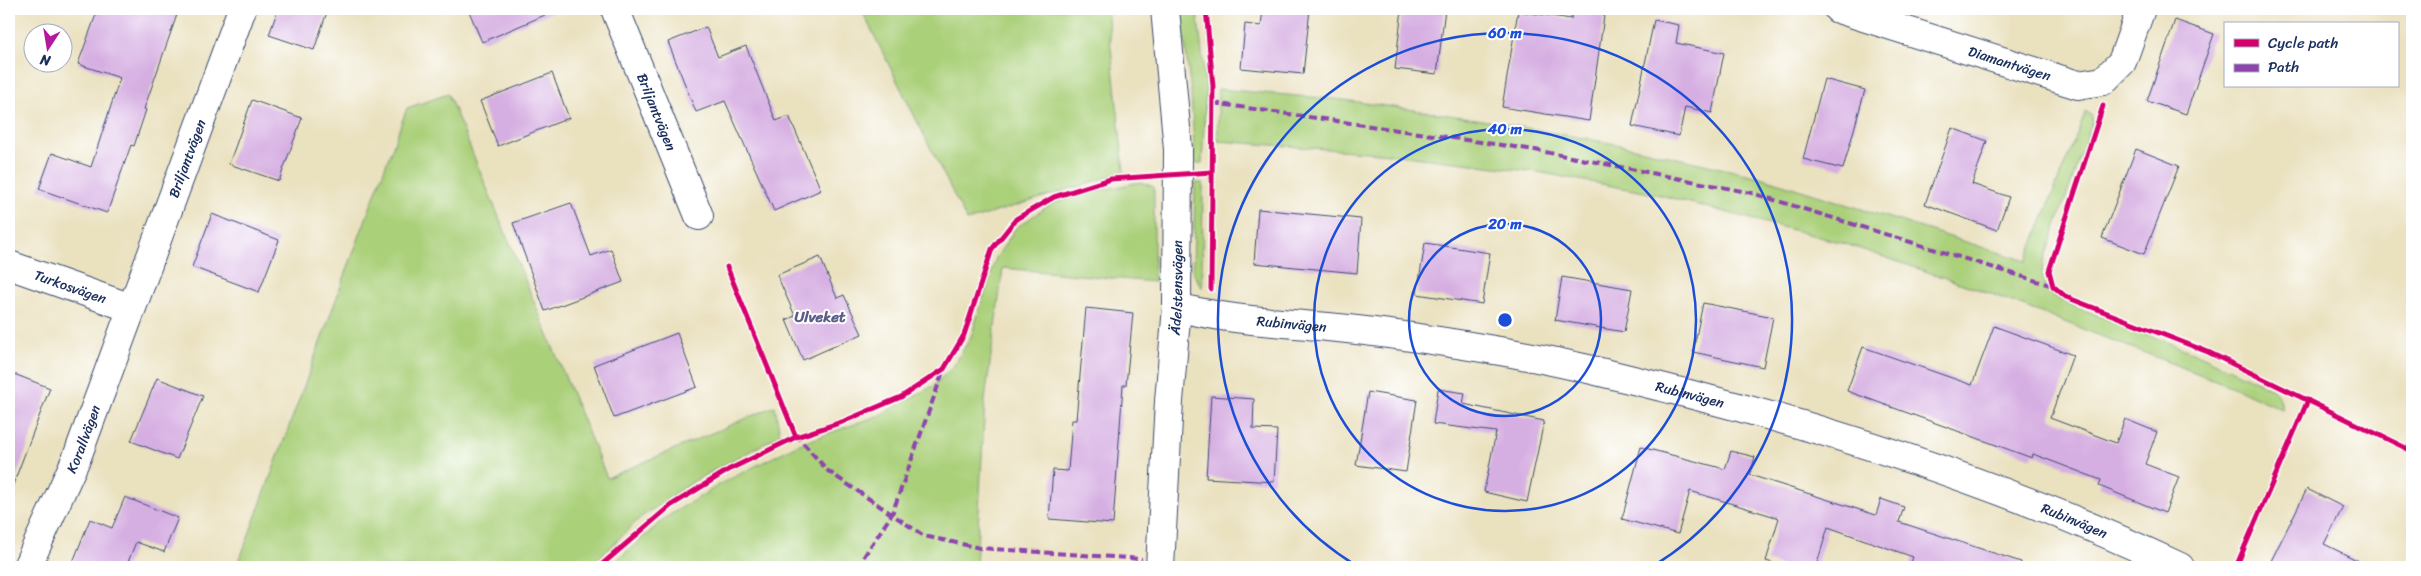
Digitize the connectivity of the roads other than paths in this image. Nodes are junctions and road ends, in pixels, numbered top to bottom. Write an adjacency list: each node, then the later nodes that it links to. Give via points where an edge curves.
1 (242, 9): 8 (street, Briljantvägen)
2 (615, 9): 6 (street, Briljantvägen)
3 (1165, 9): 9 (street, Ädelstensvägen, via 1178,149)
4 (1838, 9): 5 (street, Diamantvägen, via 2078,85 2103,81 2122,62)
5 (2141, 9)
6 (699, 216)
7 (9, 265): 8 (street, Turkosvägen)
8 (131, 308): 10 (street, Korallvägen, via 77,457)
9 (1177, 308): 11 (street, Ädelstensvägen); 12 (street, Rubinvägen, via 1208,315 1338,328 1490,349 1628,378 1765,413 1969,478 2101,530)
10 (27, 567)
11 (1160, 567)
12 (2180, 567)

